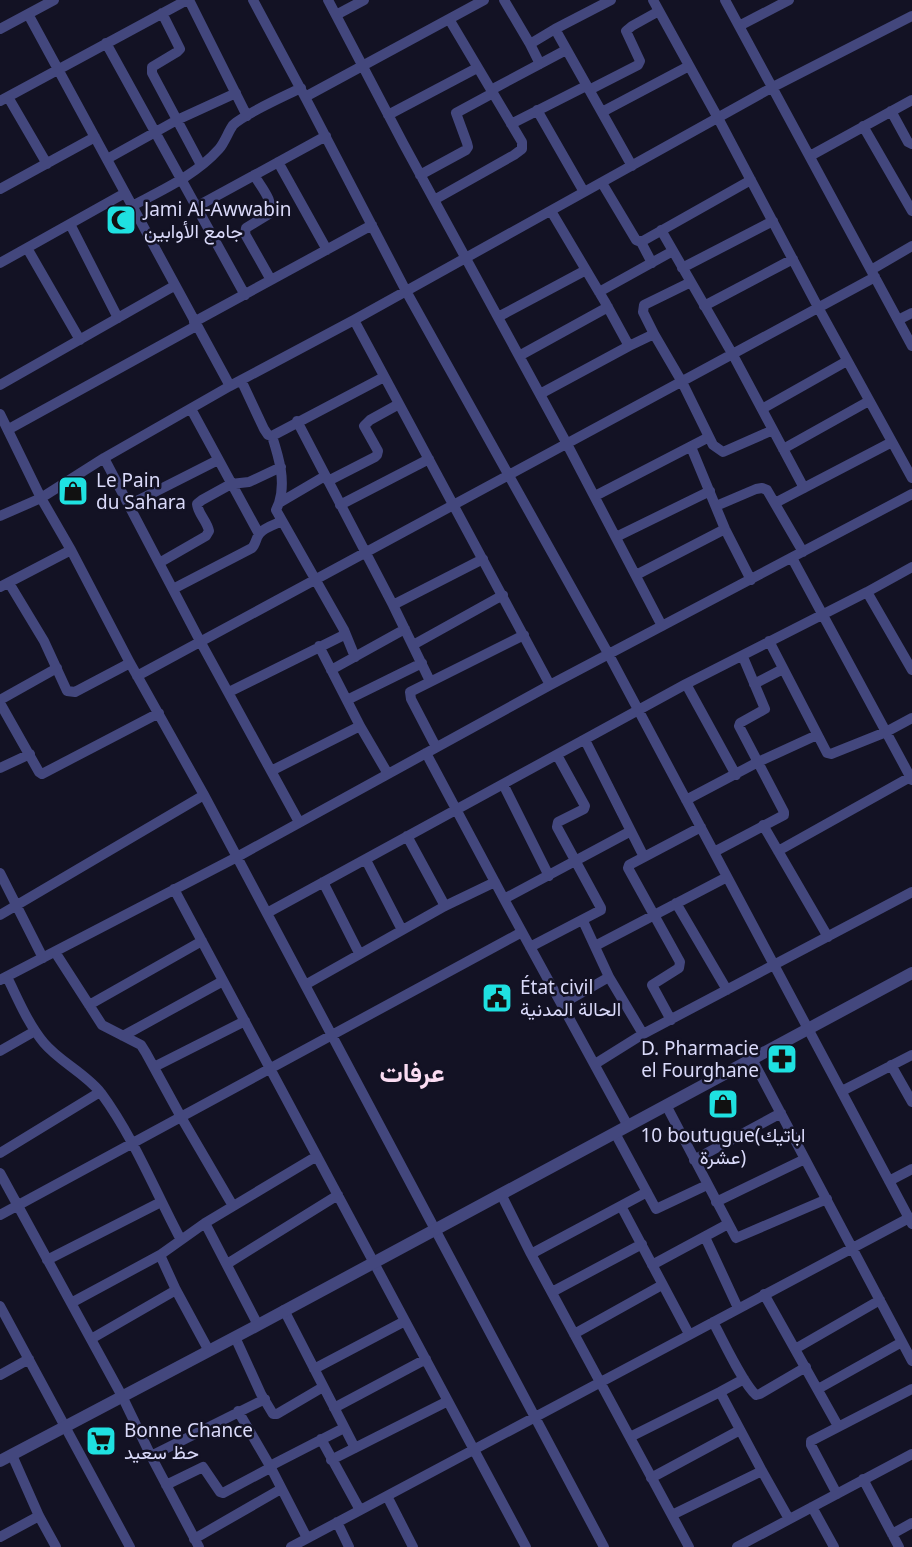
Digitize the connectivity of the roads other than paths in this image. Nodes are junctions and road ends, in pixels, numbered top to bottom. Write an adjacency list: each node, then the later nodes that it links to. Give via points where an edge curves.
1 (54, 0): 12 (street)
2 (188, 0): 14 (street); 33 (street)
3 (253, 0): 34 (street)
4 (328, 0): 16 (street)
5 (364, 0): 16 (street)
6 (504, 0): 23 (street)
7 (611, 0): 21 (street)
8 (653, 0): 13 (street)
9 (725, 0): 19 (street)
10 (479, 1): 18 (street)
11 (787, 1): 19 (street)
12 (38, 4): 15 (street)
13 (659, 11): 27 (street); 30 (street, via 626,32 638,65)
14 (162, 13): 22 (street); 43 (street, via 180,49 152,67 152,73)
15 (28, 14): 20 (street); 29 (street)
16 (336, 15): 26 (street)
17 (912, 16): 31 (street)
18 (449, 19): 26 (street); 28 (street)
19 (739, 26): 31 (street)
20 (0, 29)
21 (555, 29): 23 (street); 24 (street)
22 (106, 43): 29 (street); 46 (street)
23 (530, 44): 25 (street)
24 (566, 50): 25 (street); 30 (street)
25 (540, 64): 32 (street)
26 (363, 66): 34 (street); 40 (street)
27 (689, 66): 39 (street); 42 (street)
28 (477, 68): 32 (street); 40 (street)
29 (58, 69): 35 (street); 48 (street)
30 (588, 88): 37 (street); 39 (street)
31 (773, 88): 42 (street); 50 (street)
32 (492, 92): 44 (street); 56 (street, via 456,113 466,150)
33 (236, 93): 41 (street); 43 (street)
34 (303, 93): 41 (street); 47 (street)
35 (4, 99): 53 (street)
36 (912, 100): 38 (street)
37 (537, 110): 44 (street); 62 (street)
38 (891, 111): 45 (street); 49 (street)
39 (601, 113): 55 (street)
40 (388, 115): 56 (street)
41 (247, 116): 54 (street, via 233,125 218,150)
42 (718, 118): 55 (street); 59 (street)
43 (177, 120): 46 (street); 54 (street)
44 (511, 124): 64 (street, via 522,142 519,152)
45 (863, 127): 50 (street); 68 (street)
46 (155, 132): 51 (street); 58 (street)
47 (326, 136): 52 (street); 71 (street)
48 (95, 137): 51 (street); 53 (street)
49 (912, 144)
50 (810, 156): 84 (street)
51 (107, 159): 63 (street)
52 (278, 162): 57 (street); 76 (street)
53 (47, 164): 61 (street)
54 (201, 165): 58 (street)
55 (632, 166): 60 (street)
56 (420, 175): 64 (street)
57 (254, 176): 66 (street); 85 (street, via 272,211 246,228 245,234)
58 (181, 179): 65 (street); 66 (street)
59 (751, 180): 69 (street); 72 (street)
60 (602, 183): 62 (street); 73 (street)
61 (1, 187)
62 (584, 192): 67 (street)
63 (125, 193): 65 (street); 70 (street)
64 (434, 200): 78 (street)
65 (132, 206): 87 (street)
66 (196, 207): 90 (street)
67 (551, 211): 78 (street); 83 (street)
68 (912, 211)
69 (773, 221): 79 (street); 82 (street)
70 (70, 224): 75 (street); 96 (street)
71 (372, 225): 76 (street); 88 (street)
72 (661, 230): 73 (street); 77 (street)
73 (641, 242): 81 (street)
74 (912, 246): 84 (street)
75 (27, 248): 80 (street); 101 (street)
76 (327, 250): 85 (street)
77 (673, 251): 81 (street); 82 (street)
78 (466, 258): 88 (street); 95 (street)
79 (793, 259): 91 (street); 93 (street)
80 (0, 263)
81 (652, 263): 89 (street)
82 (682, 268): 86 (street)
83 (586, 270): 89 (street); 95 (street)
84 (873, 273): 93 (street); 98 (street)
85 (271, 280): 90 (street)
86 (691, 282): 91 (street); 100 (street, via 644,305)
87 (174, 286): 96 (street); 99 (street)
88 (406, 291): 97 (street); 131 (street)
89 (600, 292): 92 (street)
90 (244, 295): 99 (street)
91 (704, 306): 104 (street)
92 (608, 307): 102 (street); 105 (street)
93 (819, 309): 104 (street); 106 (street)
94 (912, 313): 98 (street)
95 (498, 317): 105 (street)
96 (118, 318): 101 (street)
97 (354, 320): 107 (street); 108 (street)
98 (898, 320): 103 (street)
99 (195, 324): 111 (street); 119 (street)
100 (654, 334): 102 (street); 109 (street)
101 (80, 340): 110 (street)
102 (629, 346): 112 (street)
103 (912, 346)
104 (733, 355): 109 (street); 116 (street)
105 (519, 356): 112 (street)
106 (847, 361): 113 (street); 116 (street)
107 (384, 377): 114 (street); 118 (street)
108 (241, 380): 111 (street); 121 (street, via 264,429)
109 (681, 382): 122 (street); 124 (street)
110 (0, 385)
111 (230, 386): 115 (street)
112 (540, 394): 124 (street)
113 (869, 401): 123 (street); 126 (street)
114 (399, 404): 128 (street); 133 (street, via 365,426 377,454)
115 (191, 409): 127 (street); 129 (street)
116 (762, 409): 120 (street)
117 (0, 414): 119 (street)
118 (297, 421): 121 (street); 133 (street)
119 (9, 429): 139 (street)
120 (773, 430): 122 (street, via 723,452); 126 (street)
121 (272, 436): 130 (street)
122 (709, 437): 125 (street)
123 (892, 442): 132 (street); 135 (street)
124 (567, 443): 131 (street); 138 (street)
125 (691, 447): 136 (street); 138 (street)
126 (783, 449): 135 (street)
127 (104, 458): 139 (street); 142 (street)
128 (429, 459): 143 (street); 144 (street)
129 (218, 460): 134 (street); 142 (street)
130 (281, 467): 134 (street, via 249,482); 140 (street)
131 (508, 476): 144 (street); 175 (street)
132 (912, 478)
133 (327, 479): 140 (street); 143 (street)
134 (231, 484): 149 (street); 156 (street, via 197,504 208,524 206,536)
135 (804, 488): 141 (street)
136 (710, 491): 145 (street); 150 (street)
137 (912, 494): 153 (street)
138 (595, 496): 150 (street)
139 (41, 498): 146 (street); 151 (street)
140 (279, 503): 147 (street, via 276,510)
141 (775, 503): 145 (street, via 762,488); 153 (street)
142 (129, 505): 156 (street)
143 (340, 505): 152 (street)
144 (454, 505): 152 (street); 155 (street)
145 (716, 506): 148 (street)
146 (0, 516)
147 (282, 521): 149 (street); 159 (street)
148 (726, 529): 158 (street); 160 (street)
149 (258, 534): 162 (street, via 252,548)
150 (616, 537): 158 (street)
151 (71, 550): 161 (street); 178 (street)
152 (365, 552): 159 (street); 165 (street)
153 (803, 552): 154 (street)
154 (792, 558): 160 (street); 166 (street)
155 (483, 559): 164 (street); 165 (street)
156 (159, 563): 162 (street)
157 (912, 567): 163 (street)
158 (636, 575): 167 (street)
159 (314, 580): 169 (street); 171 (street)
160 (751, 580): 167 (street)
161 (5, 585): 180 (street)
162 (173, 589): 171 (street)
163 (867, 592): 166 (street); 183 (street)
164 (503, 595): 170 (street); 173 (street)
165 (393, 605): 168 (street)
166 (823, 615): 172 (street); 196 (street)
167 (662, 626): 175 (street)
168 (405, 629): 173 (street); 176 (street)
169 (344, 633): 174 (street); 176 (street)
170 (524, 635): 185 (street); 188 (street)
171 (201, 641): 184 (street); 189 (street)
172 (769, 641): 177 (street); 181 (street)
173 (413, 645): 179 (street)
174 (319, 646): 182 (street); 189 (street)
175 (608, 655): 188 (street); 192 (street)
176 (355, 657): 182 (street)
177 (743, 657): 186 (street); 187 (street)
178 (130, 663): 180 (street, via 71,693); 184 (street)
179 (422, 663): 185 (street); 190 (street)
180 (57, 668): 191 (street)
181 (783, 669): 187 (street); 197 (street)
182 (331, 670): 190 (street)
183 (912, 670)
184 (137, 676): 193 (street)
185 (430, 681): 199 (street, via 410,695)
186 (686, 684): 192 (street); 206 (street)
187 (754, 684): 202 (street, via 765,709 739,726)
188 (550, 685): 199 (street)
189 (229, 692): 204 (street)
190 (347, 701): 195 (street)
191 (0, 702): 200 (street)
192 (639, 710): 198 (street); 210 (street)
193 (159, 713): 200 (street, via 44,774); 209 (street)
194 (912, 718): 196 (street)
195 (360, 726): 204 (street); 205 (street)
196 (886, 732): 197 (street, via 829,754); 207 (street)
197 (817, 735): 202 (street)
198 (585, 740): 201 (street); 215 (street)
199 (431, 750): 205 (street); 211 (street)
200 (30, 754): 203 (street)
201 (557, 755): 208 (street); 222 (street, via 585,806 556,824)
202 (758, 762): 206 (street); 213 (street, via 784,812)
203 (0, 768)
204 (271, 771): 212 (street)
205 (388, 775): 212 (street)
206 (736, 775): 210 (street)
207 (911, 778): 217 (street)
208 (503, 784): 211 (street); 224 (street)
209 (204, 795): 219 (street); 232 (street)
210 (686, 800): 214 (street)
211 (458, 810): 216 (street); 227 (street)
212 (299, 822): 219 (street)
213 (764, 825): 217 (street); 218 (street)
214 (701, 827): 218 (street); 220 (street)
215 (631, 831): 220 (street); 222 (street)
216 (407, 836): 221 (street); 233 (street)
217 (778, 851): 240 (street)
218 (714, 852): 225 (street)
219 (237, 857): 228 (street); 234 (street)
220 (644, 857): 236 (street, via 628,868)
221 (366, 860): 226 (street); 238 (street)
222 (576, 861): 224 (street); 237 (street, via 601,908)
223 (0, 873): 232 (street)
224 (549, 876): 230 (street)
225 (727, 877): 231 (street); 247 (street)
226 (323, 881): 234 (street); 245 (street)
227 (495, 882): 230 (street); 233 (street)
228 (174, 889): 241 (street); 244 (street)
229 (912, 892): 240 (street)
230 (504, 899): 239 (street)
231 (676, 903): 236 (street); 253 (street)
232 (18, 906): 235 (street); 246 (street)
233 (445, 906): 238 (street)
234 (267, 913): 252 (street)
235 (0, 915)
236 (654, 915): 242 (street); 256 (street, via 680,962 679,968 652,985)
237 (583, 921): 242 (street); 243 (street)
238 (402, 930): 245 (street)
239 (522, 932): 243 (street); 261 (street)
240 (828, 937): 247 (street)
241 (202, 941): 251 (street); 255 (street)
242 (595, 946): 249 (street)
243 (530, 947): 254 (street)
244 (55, 952): 246 (street); 255 (street)
245 (359, 953): 252 (street)
246 (43, 958): 250 (street)
247 (774, 965): 253 (street); 258 (street)
248 (912, 973): 258 (street)
249 (609, 977): 254 (street); 260 (street)
250 (4, 979): 259 (street)
251 (223, 981): 257 (street); 262 (street)
252 (305, 985): 261 (street)
253 (727, 990): 256 (street)
254 (562, 1004): 266 (street)
255 (89, 1005): 262 (street, via 102,1024)
256 (671, 1020): 260 (street)
257 (245, 1021): 268 (street); 269 (street)
258 (808, 1028): 265 (street); 270 (street)
259 (35, 1031): 263 (street); 271 (street, via 52,1052)
260 (643, 1034): 266 (street)
261 (332, 1035): 269 (street); 300 (street)
262 (123, 1036): 268 (street, via 141,1045)
263 (0, 1051)
264 (912, 1055): 267 (street)
265 (752, 1059): 273 (street); 274 (street)
266 (595, 1064): 276 (street)
267 (891, 1065): 270 (street); 272 (street)
268 (154, 1067): 275 (street)
269 (270, 1068): 275 (street); 280 (street)
270 (842, 1091): 285 (street)
271 (100, 1092): 278 (street); 279 (street)
272 (912, 1102)
273 (666, 1105): 276 (street); 282 (street)
274 (781, 1114): 281 (street); 282 (street)
275 (180, 1117): 278 (street); 294 (street)
276 (628, 1126): 277 (street)
277 (615, 1133): 287 (street); 288 (street)
278 (133, 1143): 291 (street); 293 (street)
279 (0, 1153)
280 (317, 1157): 289 (street); 294 (street)
281 (805, 1159): 290 (street); 292 (street)
282 (694, 1160): 286 (street)
283 (912, 1169): 285 (street)
284 (0, 1173): 293 (street)
285 (889, 1181): 297 (street)
286 (707, 1185): 287 (street, via 657,1210); 292 (street)
287 (646, 1192): 295 (street)
288 (501, 1194): 300 (street); 305 (street)
289 (338, 1195): 308 (street); 309 (street)
290 (827, 1199): 299 (street, via 737,1238); 304 (street)
291 (161, 1202): 302 (street); 307 (street)
292 (716, 1202): 299 (street)
293 (18, 1205): 296 (street); 307 (street)
294 (233, 1206): 298 (street)
295 (621, 1206): 303 (street); 305 (street)
296 (0, 1215)
297 (910, 1221): 304 (street)
298 (205, 1223): 302 (street); 309 (street)
299 (728, 1224): 301 (street)
300 (436, 1230): 308 (street); 347 (street)
301 (705, 1237): 310 (street); 318 (street)
302 (181, 1240): 306 (street)
303 (642, 1244): 310 (street); 313 (street)
304 (853, 1248): 314 (street); 315 (street)
305 (531, 1254): 313 (street)
306 (160, 1255): 312 (street); 316 (street)
307 (47, 1260): 316 (street)
308 (374, 1263): 319 (street); 320 (street)
309 (227, 1264): 322 (street)
310 (652, 1265): 311 (street)
311 (662, 1285): 323 (street); 324 (street)
312 (176, 1290): 326 (street); 329 (street)
313 (552, 1292): 323 (street)
314 (764, 1294): 318 (street); 328 (street)
315 (880, 1300): 327 (street); 328 (street)
316 (71, 1303): 326 (street)
317 (0, 1307): 330 (street)
318 (738, 1308): 321 (street)
319 (284, 1310): 322 (street); 334 (street)
320 (405, 1321): 331 (street); 334 (street)
321 (713, 1322): 324 (street); 336 (street)
322 (258, 1325): 325 (street)
323 (574, 1334): 337 (street)
324 (689, 1334): 337 (street)
325 (235, 1337): 329 (street); 343 (street)
326 (91, 1339): 342 (street)
327 (902, 1342): 332 (street); 339 (street)
328 (795, 1349): 333 (street)
329 (209, 1351): 342 (street)
330 (29, 1359): 335 (street); 348 (street)
331 (426, 1359): 344 (street); 345 (street)
332 (912, 1361)
333 (806, 1367): 336 (street, via 755,1395); 339 (street)
334 (314, 1369): 338 (street)
335 (0, 1375)
336 (744, 1379): 341 (street)
337 (600, 1381): 347 (street); 352 (street)
338 (323, 1387): 343 (street, via 275,1414); 345 (street)
339 (818, 1389): 349 (street)
340 (912, 1390): 349 (street)
341 (720, 1392): 351 (street); 352 (street)
342 (121, 1396): 348 (street); 357 (street)
343 (265, 1399): 346 (street)
344 (448, 1401): 354 (street); 355 (street)
345 (334, 1408): 350 (street)
346 (238, 1411): 357 (street); 360 (street)
347 (535, 1416): 355 (street); 385 (street)
348 (65, 1426): 358 (street); 380 (street)
349 (838, 1426): 366 (street, via 810,1443)
350 (344, 1428): 353 (street); 354 (street)
351 (740, 1430): 361 (street); 362 (street)
352 (629, 1437): 362 (street)
353 (321, 1439): 359 (street); 360 (street)
354 (355, 1448): 359 (street)
355 (474, 1449): 367 (street); 384 (street)
356 (912, 1454): 363 (street)
357 (151, 1456): 364 (street)
358 (6, 1458): 371 (street)
359 (331, 1460): 369 (street)
360 (270, 1467): 364 (street, via 223,1493 203,1467); 365 (street)
361 (762, 1471): 370 (street); 372 (street)
362 (651, 1478): 370 (street)
363 (863, 1479): 366 (street); 375 (street)
364 (166, 1485): 378 (street)
365 (281, 1489): 377 (street); 378 (street)
366 (837, 1494): 368 (street)
367 (387, 1496): 369 (street); 383 (street)
368 (812, 1507): 372 (street); 388 (street)
369 (360, 1510): 373 (street)
370 (672, 1515): 386 (street)
371 (39, 1516): 376 (street); 379 (street)
372 (789, 1519): 387 (street)
373 (337, 1522): 377 (street); 382 (street)
374 (912, 1523): 375 (street)
375 (892, 1534): 389 (street)
376 (0, 1537)
377 (307, 1538): 381 (street)
378 (196, 1543)
379 (56, 1547)
380 (130, 1547)
381 (291, 1547)
382 (349, 1547)
383 (413, 1547)
384 (526, 1547)
385 (604, 1547)
386 (689, 1547)
387 (737, 1547)
388 (834, 1547)
389 (899, 1547)

